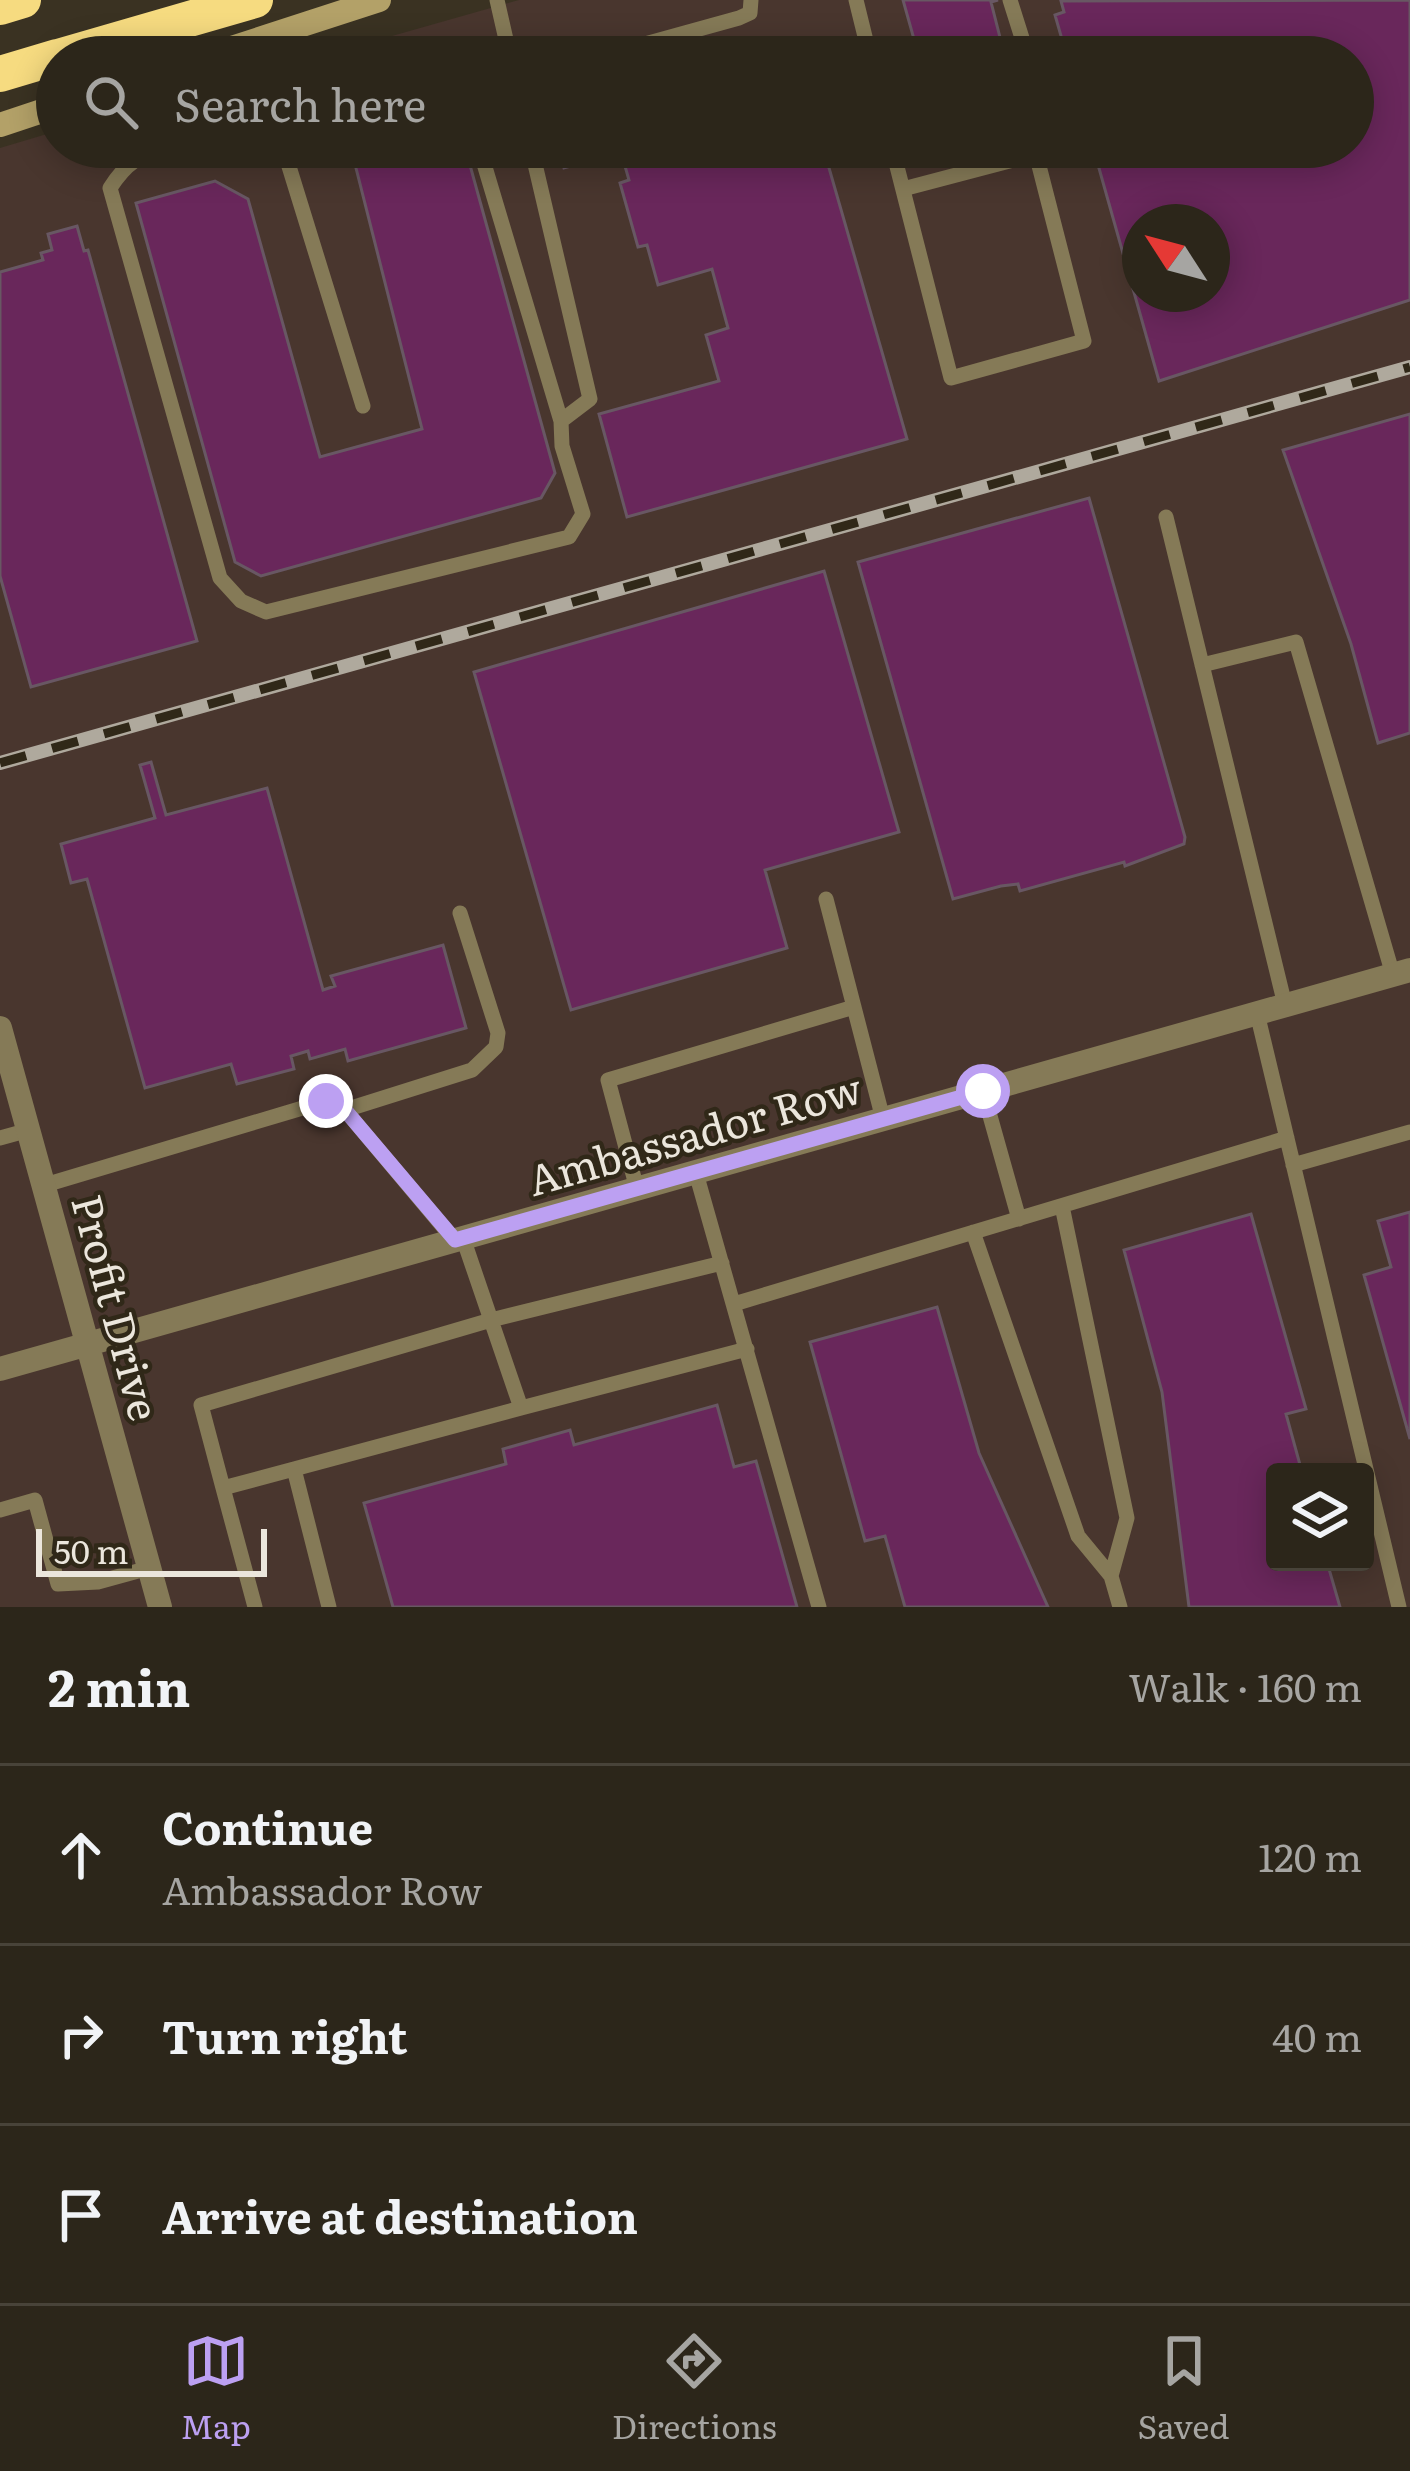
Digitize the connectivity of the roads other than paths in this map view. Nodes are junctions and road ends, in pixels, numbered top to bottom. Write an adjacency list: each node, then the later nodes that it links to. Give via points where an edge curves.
1 (23, 0): 8 (highway)
2 (256, 0): 9 (highway)
3 (379, 0): 10 (main road)
4 (497, 0): 11 (lane)
5 (752, 0): 12 (lane, via 739,19)
6 (856, 0): 13 (lane)
7 (1010, 0): 14 (lane)
8 (0, 7)
9 (131, 36)
10 (293, 36)
11 (505, 36)
12 (676, 36)
13 (865, 36)
14 (1021, 36)
15 (36, 63): 16 (highway)
16 (0, 74)
17 (36, 113): 18 (main road)
18 (0, 124)
19 (123, 168): 28 (lane, via 110,188 220,578 241,601 266,612 292,609 569,537 583,514)
20 (289, 168): 27 (lane)
21 (485, 168): 28 (lane)
22 (536, 168): 28 (lane, via 590,400)
23 (898, 168): 26 (lane)
24 (975, 168): 26 (lane)
25 (1041, 168): 26 (lane, via 1084,341 951,378)
26 (903, 189)
27 (363, 406)
28 (561, 422)
29 (1166, 517): 30 (lane)
30 (1202, 665): 33 (lane, via 1296,642); 34 (lane)
31 (826, 899): 35 (lane)
32 (460, 913): 39 (lane, via 496,1048 472,1070)
33 (1401, 972): 34 (street, Ambassador Row)
34 (1285, 1005): 36 (street, Ambassador Row)
35 (854, 1007): 40 (lane); 48 (lane, via 608,1080)
36 (1257, 1013): 38 (street, Ambassador Row); 44 (lane)
37 (0, 1028): 41 (street, Profit Drive)
38 (983, 1091): 40 (street, Ambassador Row); 50 (lane)
39 (345, 1110): 47 (lane, via 326,1101); 52 (lane)
40 (883, 1119): 46 (street, Ambassador Row)
41 (29, 1130): 43 (lane); 47 (street, Profit Drive)
42 (1410, 1132): 45 (lane)
43 (0, 1138)
44 (1287, 1138): 45 (lane); 49 (lane)
45 (1293, 1165): 70 (lane)
46 (696, 1172): 48 (street, Ambassador Row); 53 (lane)
47 (45, 1185): 56 (street, Profit Drive)
48 (637, 1190): 52 (street, Ambassador Row)
49 (1062, 1206): 50 (lane); 64 (lane, via 1126,1518)
50 (1018, 1219): 51 (lane)
51 (973, 1232): 54 (lane); 64 (lane, via 1078,1536)
52 (459, 1239): 55 (lane); 56 (street, Ambassador Row)
53 (722, 1263): 54 (lane); 55 (lane)
54 (734, 1304): 57 (lane)
55 (491, 1319): 59 (lane); 61 (lane, via 201,1405)
56 (88, 1345): 58 (street, Ambassador Row); 63 (street, Profit Drive)
57 (747, 1349): 59 (lane); 68 (lane)
58 (0, 1370)
59 (521, 1408): 60 (lane)
60 (294, 1468): 61 (lane); 67 (lane)
61 (223, 1488): 66 (lane)
62 (0, 1510): 63 (lane, via 35,1500 58,1584)
63 (149, 1568): 65 (street, Profit Drive)
64 (1111, 1576): 69 (lane)
65 (160, 1607)
66 (255, 1607)
67 (329, 1607)
68 (819, 1607)
69 (1120, 1607)
70 (1399, 1607)

